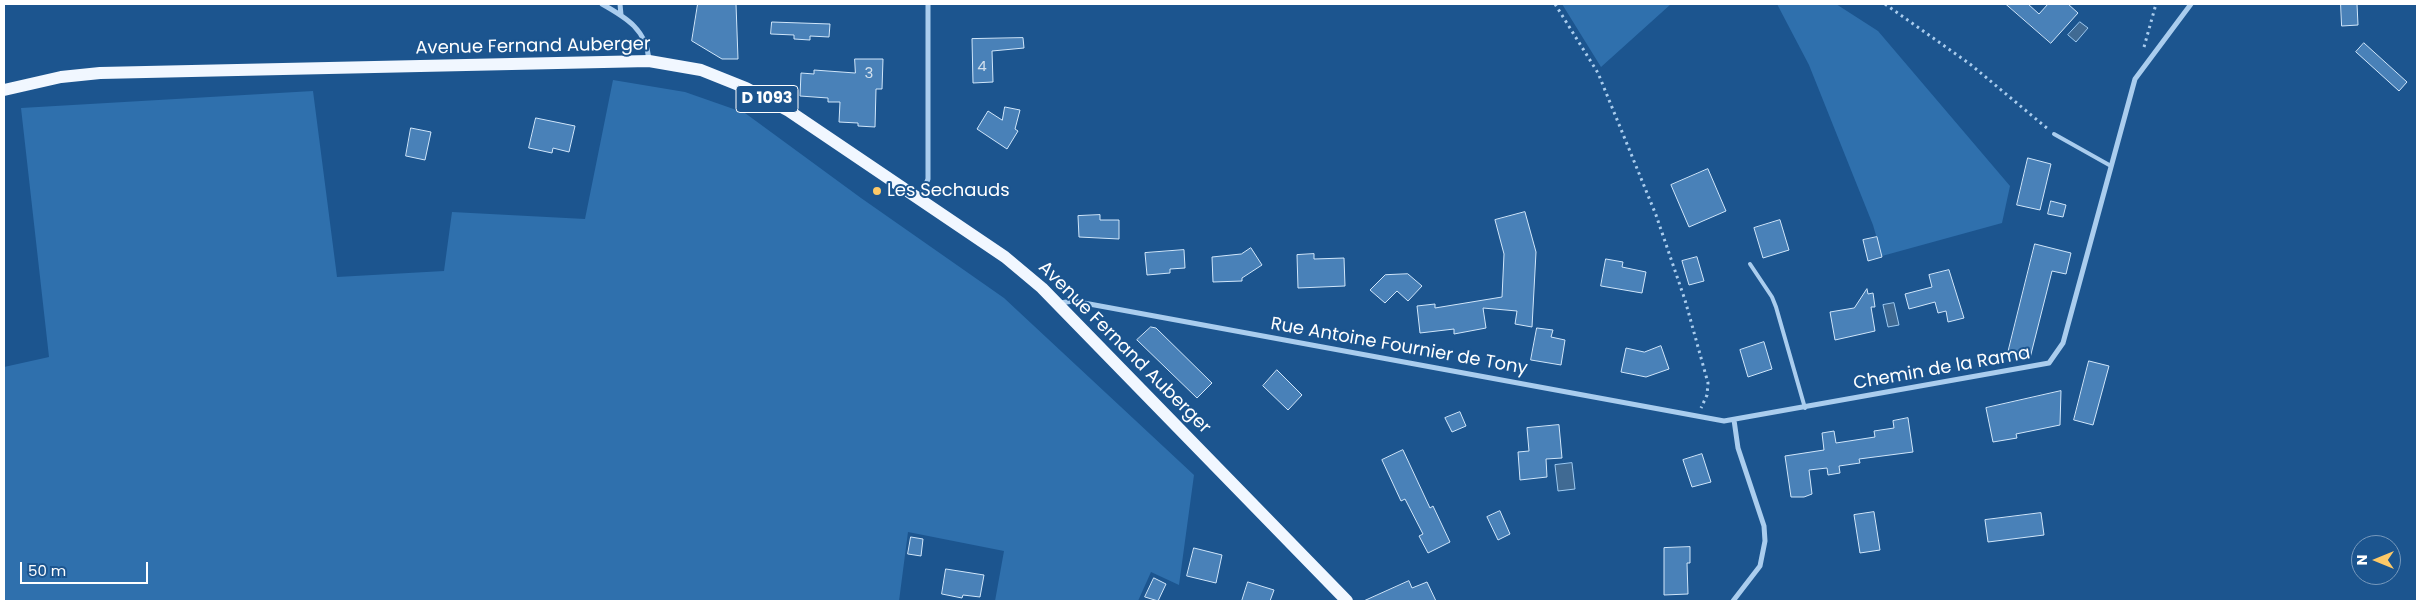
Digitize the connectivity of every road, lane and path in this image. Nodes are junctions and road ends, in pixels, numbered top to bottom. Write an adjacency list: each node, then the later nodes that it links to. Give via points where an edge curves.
1 (602, 4): 8 (street)
2 (620, 4): 8 (street)
3 (928, 4): 14 (street, via 928,179)
4 (1555, 4): 18 (path, via 1598,74 1659,225 1685,300 1708,383 1707,395)
5 (1885, 4): 12 (path, via 1970,64)
6 (2156, 4): 9 (path)
7 (2191, 4): 13 (street, Chemin de la Rama, via 2136,79)
8 (621, 15): 10 (street, via 644,37)
9 (2143, 51)
10 (649, 61): 11 (main road, Avenue Fernand Auberger / D 1093, via 100,72); 14 (main road, Avenue Fernand Auberger / D 1093, via 701,70 746,88 789,110)
11 (4, 90)
12 (2054, 134): 13 (lane)
13 (2111, 166): 17 (street, Chemin de la Rama, via 2063,344 2049,363)
14 (920, 199): 16 (main road, Avenue Fernand Auberger / D 1093, via 1005,257)
15 (1750, 264): 17 (lane, via 1772,297)
16 (1059, 304): 18 (street, Rue Antoine Fournier de Tony, via 1073,301); 20 (main road, Avenue Fernand Auberger / D 1093)
17 (1805, 408): 19 (street, Chemin de la Rama)
18 (1697, 416): 19 (street, Rue Antoine Fournier de Tony)
19 (1734, 420): 21 (street, via 1738,448 1764,526 1765,540 1760,566)
20 (1347, 601)
21 (1733, 601)

